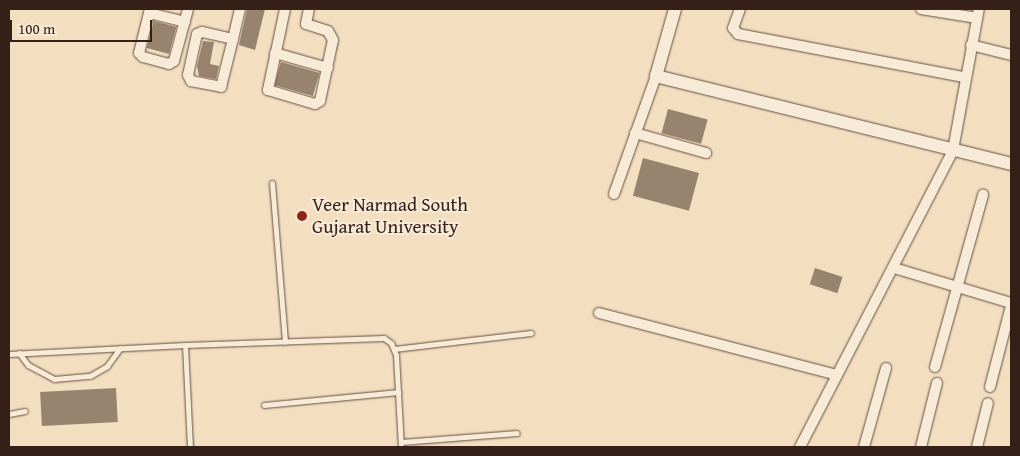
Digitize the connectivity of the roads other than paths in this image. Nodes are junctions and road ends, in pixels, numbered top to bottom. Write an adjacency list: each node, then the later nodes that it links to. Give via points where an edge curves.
1 (188, 9): 10 (street)
2 (240, 9): 11 (street)
3 (286, 9): 13 (street)
4 (309, 9): 15 (street, via 306,24 328,31 333,40)
5 (676, 9): 16 (street)
6 (740, 9): 17 (street, via 733,28 738,34)
7 (921, 9): 9 (street)
8 (150, 11): 10 (street); 10 (street, via 140,56 169,64 174,61)
9 (978, 13): 12 (street)
10 (184, 22)
11 (233, 39): 11 (street, via 202,32 197,34 188,75 191,81 220,88)
12 (971, 45): 14 (street); 17 (street)
13 (275, 53): 15 (street); 15 (street, via 267,87 271,93 318,103)
14 (1011, 55)
15 (328, 68)
16 (656, 76): 18 (street); 19 (street)
17 (964, 77): 19 (street)
18 (635, 132): 20 (street); 23 (street)
19 (953, 150): 21 (street); 25 (street)
20 (706, 153)
21 (1011, 164)
22 (272, 183): 30 (lane)
23 (614, 194)
24 (983, 195): 26 (street)
25 (894, 268): 26 (street); 38 (street)
26 (957, 287): 27 (street); 36 (street)
27 (1011, 305): 40 (street)
28 (599, 313): 38 (street)
29 (531, 333): 33 (lane)
30 (285, 341): 31 (lane); 33 (lane, via 377,337 384,338)
31 (185, 345): 32 (lane); 48 (lane)
32 (120, 348): 34 (lane); 34 (lane, via 107,366 90,376 54,378 28,365)
33 (394, 349): 41 (lane)
34 (19, 353): 35 (lane)
35 (9, 354)
36 (935, 367)
37 (886, 368): 50 (street)
38 (837, 375): 49 (street)
39 (937, 384): 51 (street)
40 (990, 387)
41 (398, 392): 43 (lane); 47 (lane)
42 (988, 403): 52 (street)
43 (264, 405)
44 (25, 411): 45 (lane)
45 (9, 414)
46 (517, 434): 47 (lane)
47 (401, 445)
48 (190, 447)
49 (800, 447)
50 (864, 447)
51 (921, 447)
52 (976, 447)

